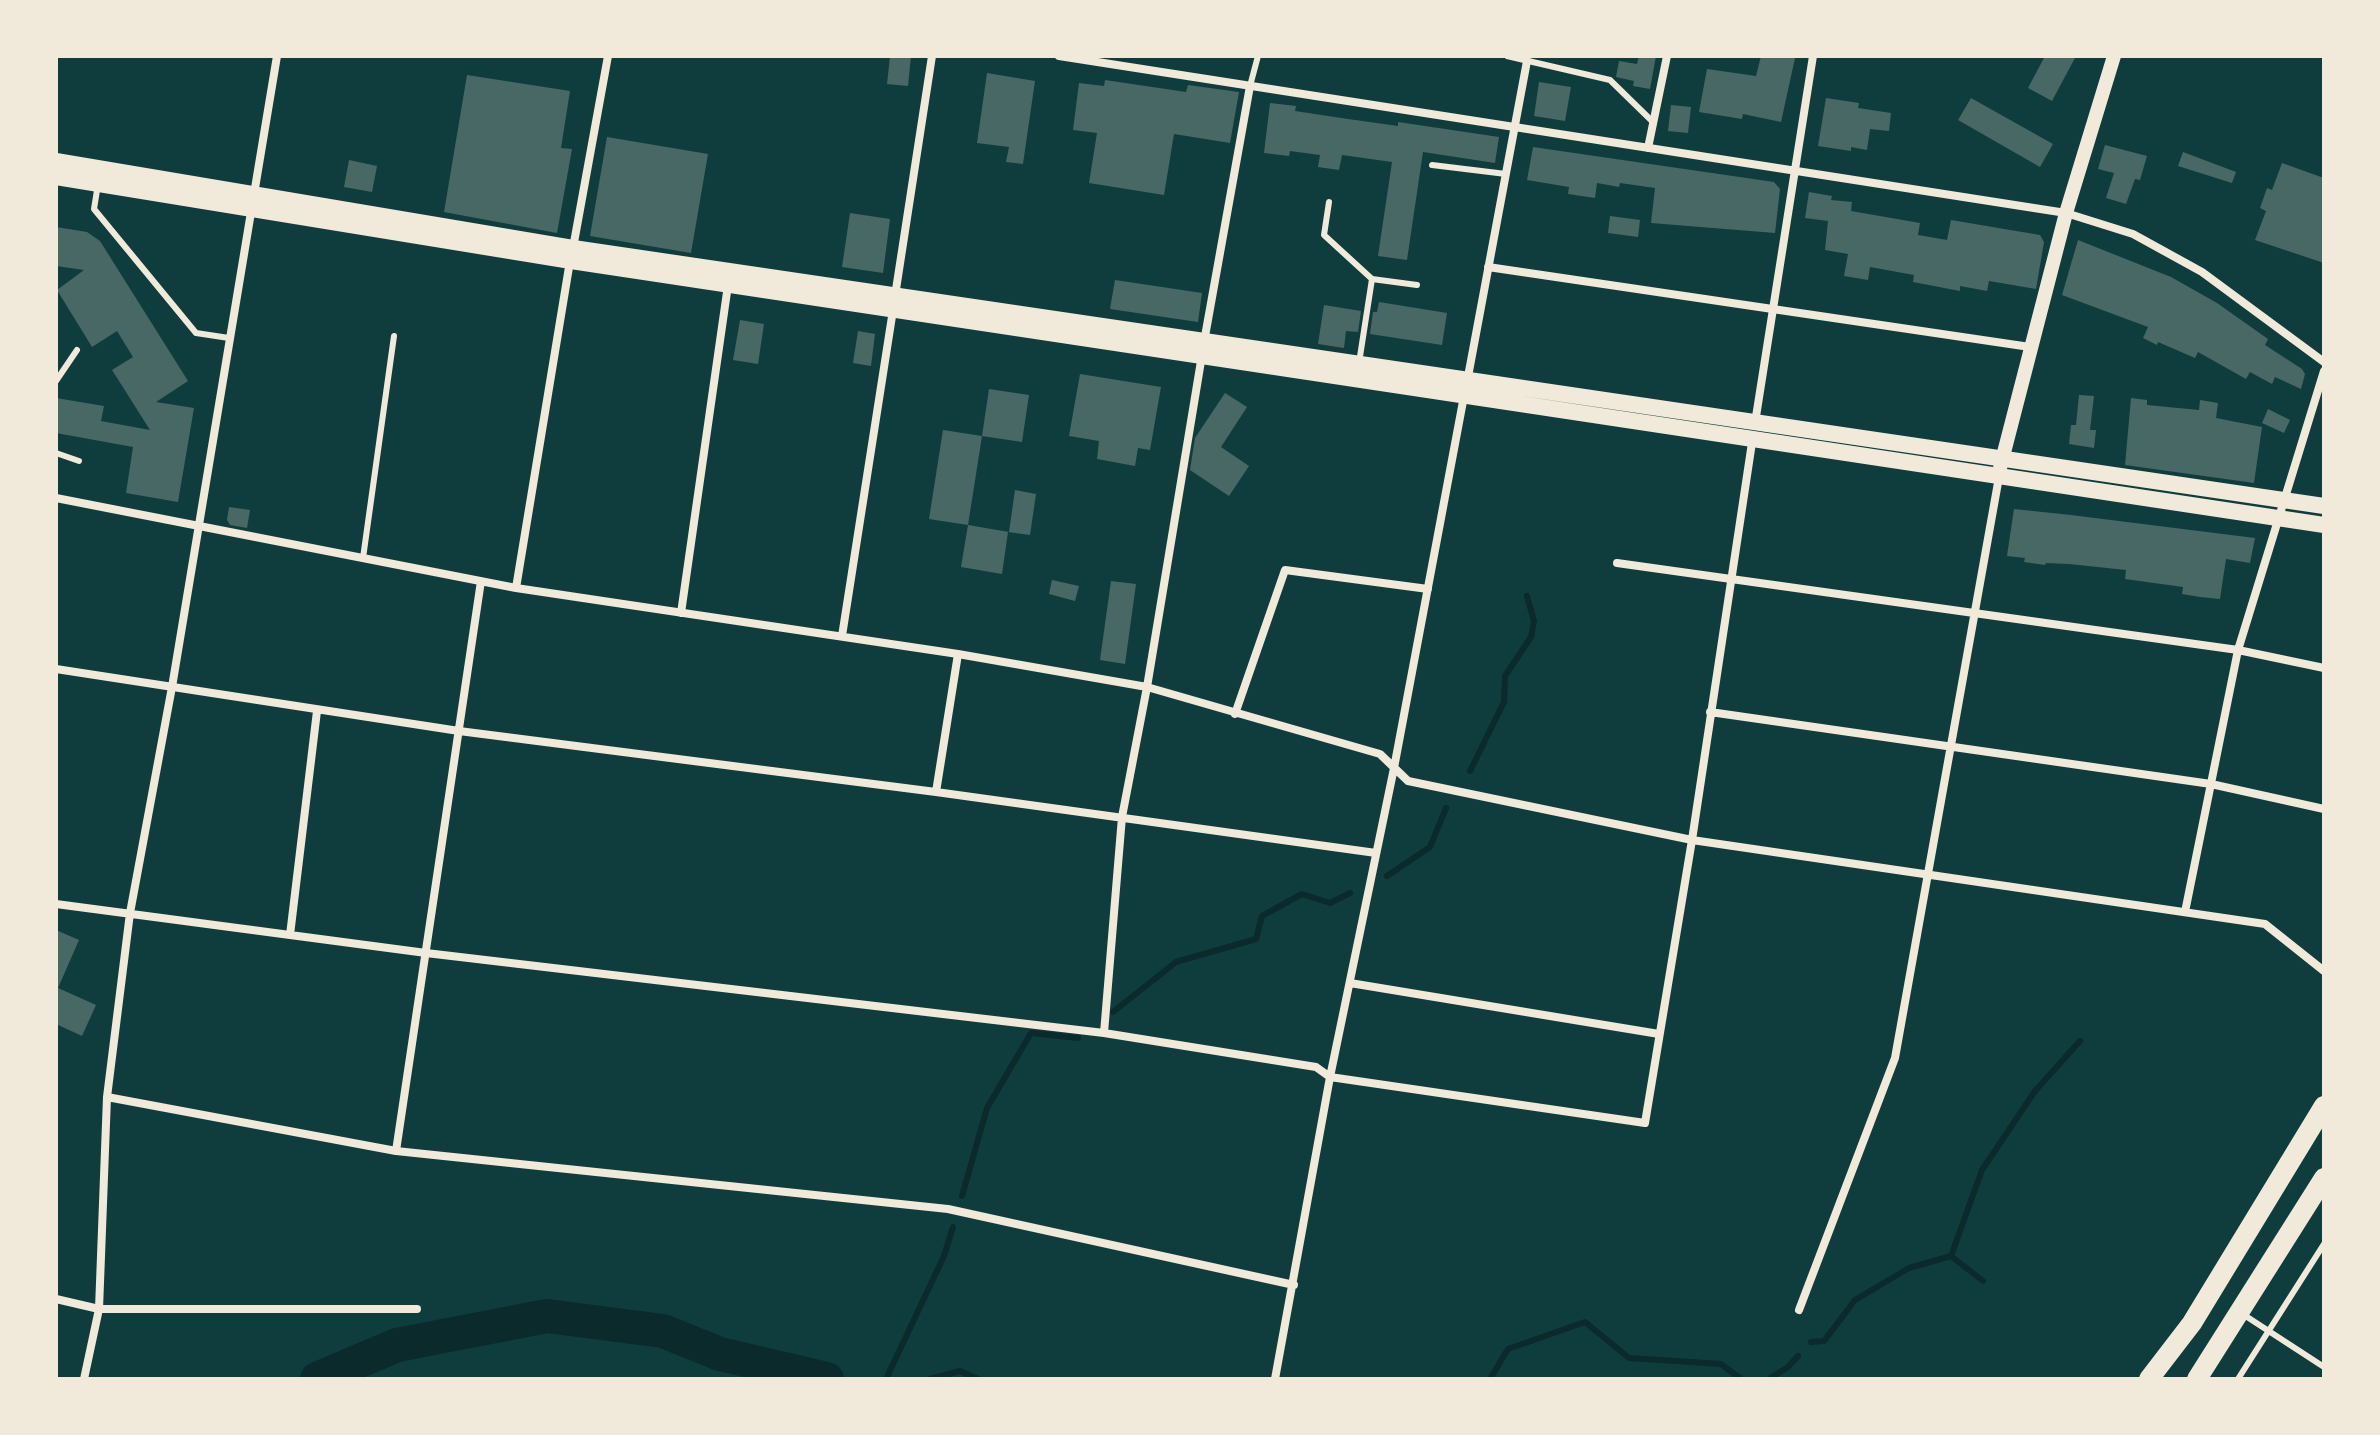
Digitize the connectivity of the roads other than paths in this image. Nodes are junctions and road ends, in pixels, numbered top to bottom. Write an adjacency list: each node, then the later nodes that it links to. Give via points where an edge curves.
1 (277, 56): 24 (street)
2 (608, 56): 26 (street)
3 (932, 56): 31 (street)
4 (1059, 56): 13 (street)
5 (1258, 56): 13 (lane)
6 (1507, 56): 11 (lane)
7 (1544, 56): 12 (lane)
8 (1667, 56): 14 (street)
9 (1813, 56): 19 (street)
10 (2114, 56): 25 (street)
11 (1527, 61): 12 (lane); 15 (street)
12 (1543, 65): 14 (lane, via 1610,80)
13 (1250, 86): 15 (street); 36 (street)
14 (1653, 122): 16 (street)
15 (1514, 127): 16 (street); 20 (street)
16 (1648, 148): 19 (street)
17 (56, 161): 24 (main road)
18 (1432, 165): 20 (lane)
19 (1795, 171): 25 (street); 32 (street)
20 (1506, 174): 27 (street)
21 (56, 177): 22 (main road)
22 (98, 184): 24 (main road); 34 (lane, via 94,209 196,333)
23 (1329, 202): 28 (lane, via 1324,235)
24 (252, 203): 26 (main road); 34 (street)
25 (2066, 213): 35 (street); 38 (street, via 2133,234 2202,272)
26 (572, 254): 29 (main road); 31 (main road); 60 (street)
27 (1488, 267): 32 (street); 41 (street)
28 (1372, 279): 30 (lane); 39 (lane)
29 (728, 284): 31 (main road); 63 (street)
30 (1417, 285)
31 (894, 303): 36 (main road); 64 (street)
32 (1773, 309): 35 (street); 44 (street)
33 (394, 336): 56 (lane)
34 (229, 338): 54 (street)
35 (2030, 347): 47 (street)
36 (1203, 348): 39 (main road); 43 (main road); 70 (street)
37 (77, 350): 42 (lane)
38 (2324, 362)
39 (1359, 363): 41 (main road)
40 (2324, 371): 51 (street)
41 (1467, 379): 43 (street); 44 (main road)
42 (56, 381)
43 (1464, 397): 45 (main road); 61 (street)
44 (1756, 421): 45 (street); 47 (main road)
45 (1753, 439): 49 (main road); 58 (street)
46 (56, 453): 48 (lane)
47 (2002, 458): 49 (street); 51 (main road)
48 (79, 461)
49 (1999, 477): 53 (main road); 62 (street)
50 (56, 498): 54 (street)
51 (2283, 501): 52 (main road); 53 (street)
52 (2324, 506)
53 (2278, 519): 55 (main road); 65 (street)
54 (198, 525): 56 (street); 69 (street)
55 (2324, 525)
56 (363, 558): 59 (street)
57 (1617, 563): 58 (street)
58 (1731, 580): 62 (street); 72 (street)
59 (481, 581): 60 (street); 74 (street)
60 (516, 588): 63 (street)
61 (1428, 589): 73 (street, via 1285,570); 76 (street)
62 (1975, 612): 65 (street); 75 (street)
63 (681, 613): 64 (street)
64 (842, 636): 66 (street)
65 (2238, 650): 67 (street); 77 (street)
66 (958, 654): 70 (street); 78 (street)
67 (2324, 668)
68 (56, 669): 69 (street)
69 (172, 687): 71 (street); 86 (street)
70 (1147, 687): 73 (street); 80 (street)
71 (317, 711): 74 (street); 87 (street)
72 (1710, 712): 75 (street); 81 (street)
73 (1235, 714): 76 (street, via 1380,754)
74 (459, 731): 78 (street); 88 (street)
75 (1951, 747): 77 (street); 83 (street)
76 (1394, 768): 81 (street, via 1408,781); 82 (street)
77 (2211, 784): 79 (street); 85 (street)
78 (936, 792): 80 (street)
79 (2324, 809)
80 (1122, 817): 82 (street); 91 (street)
81 (1692, 840): 83 (street); 92 (street)
82 (1376, 853): 90 (street)
83 (1928, 875): 85 (street); 103 (street, via 1895,1058)
84 (56, 904): 86 (street)
85 (2185, 912): 89 (street, via 2265,924)
86 (130, 913): 87 (street); 94 (street)
87 (290, 935): 88 (street)
88 (426, 953): 91 (street); 96 (street)
89 (2324, 971)
90 (1350, 983): 92 (street); 93 (street)
91 (1104, 1033): 93 (street, via 1316,1067)
92 (1659, 1034): 93 (street, via 1645,1123)
93 (1330, 1077): 99 (street)
94 (107, 1097): 96 (street); 101 (street)
95 (2324, 1106): 109 (highway, via 2192,1323)
96 (396, 1151): 99 (street, via 948,1209)
97 (2324, 1178): 104 (highway)
98 (2324, 1244): 105 (lane)
99 (1294, 1285): 108 (street)
100 (56, 1299): 101 (street)
101 (99, 1309): 102 (street); 107 (street)
102 (417, 1309)
103 (1799, 1310)
104 (2241, 1313): 105 (lane); 110 (highway)
105 (2269, 1331): 106 (lane); 111 (lane)
106 (2324, 1367)
107 (84, 1379)
108 (1275, 1379)
109 (2149, 1379)
110 (2197, 1379)
111 (2238, 1379)

